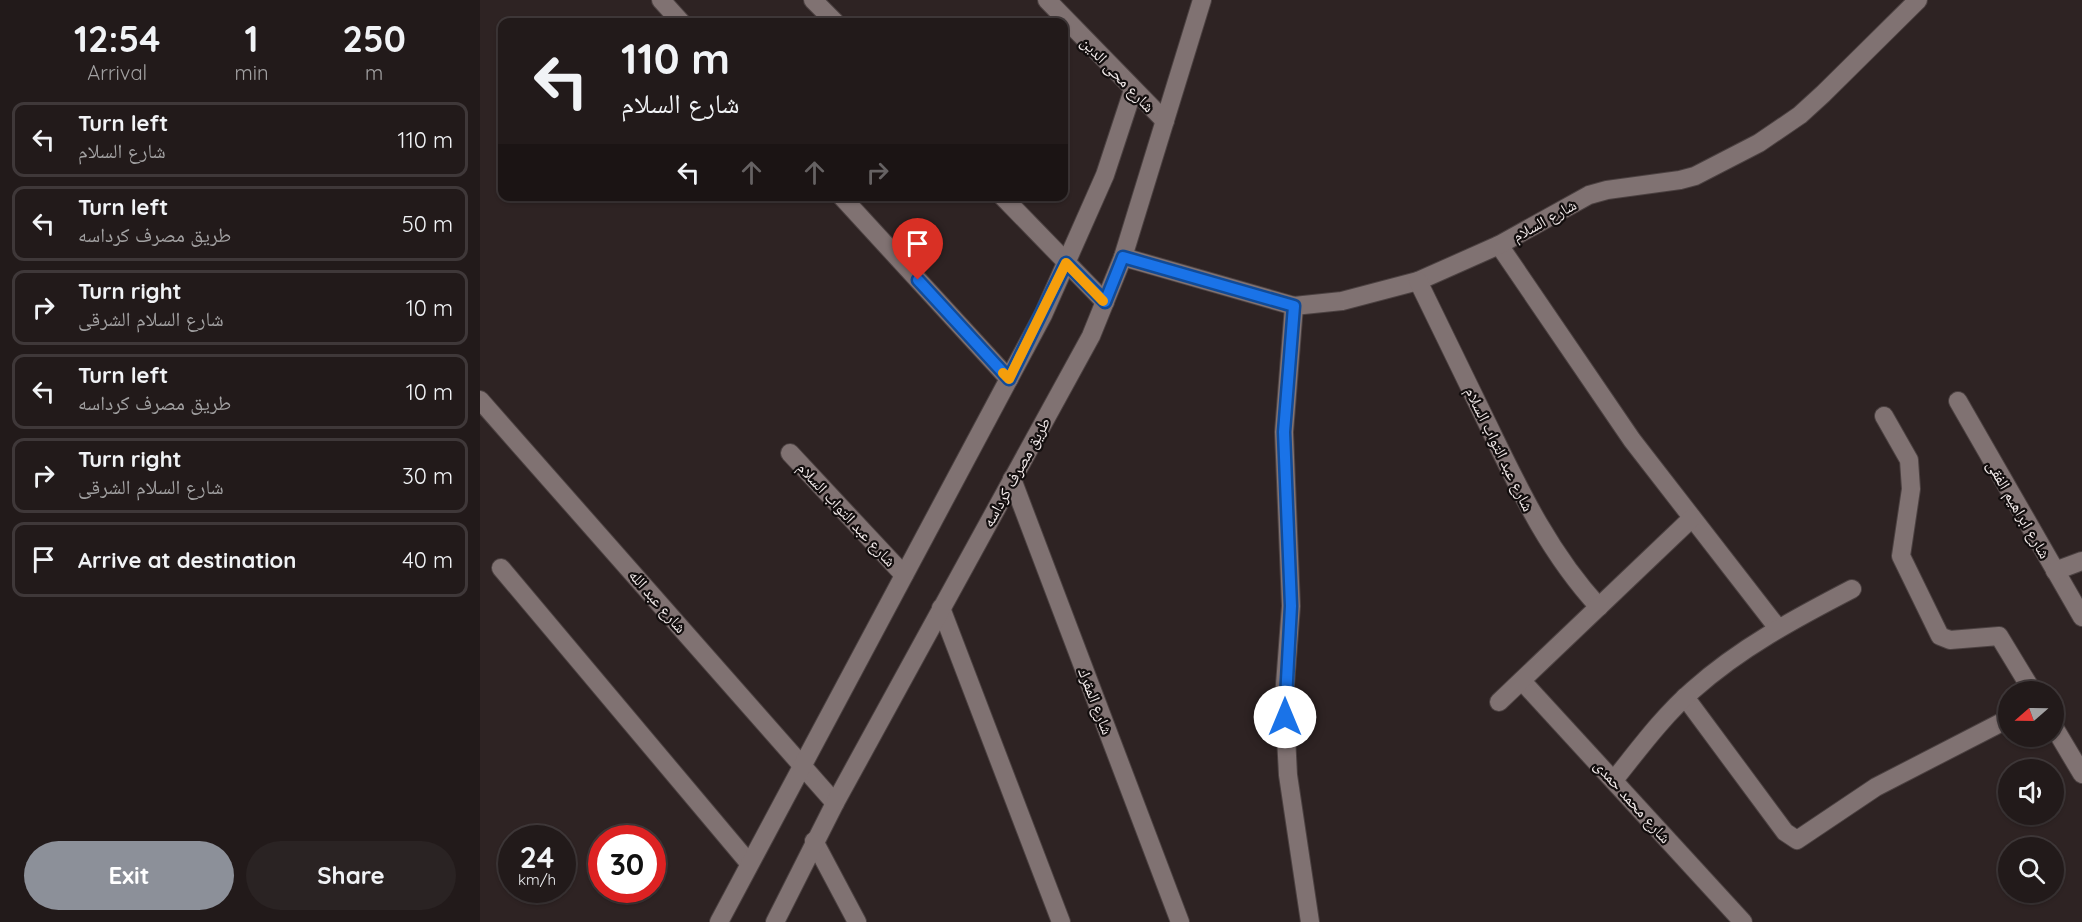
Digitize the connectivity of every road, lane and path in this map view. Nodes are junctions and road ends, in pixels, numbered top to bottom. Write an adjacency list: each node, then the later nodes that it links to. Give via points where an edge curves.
1 (661, 0): 6 (street)
2 (813, 0): 7 (street)
3 (1047, 0): 8 (street, شارع محى الدين)
4 (1202, 0): 11 (street, طريق مصرف كرداسه)
5 (1918, 0): 14 (street, شارع السلام, via 1800,115 1759,143 1695,176 1589,195)
6 (677, 18)
7 (831, 18)
8 (1064, 18)
9 (1068, 22): 10 (street, شارع محى الدين)
10 (1133, 90): 11 (street, شارع محى الدين); 16 (street, via 1105,175)
11 (1165, 121): 15 (street, طريق مصرف كرداسه)
12 (846, 201): 20 (street)
13 (1007, 201): 16 (street)
14 (1499, 245): 17 (street, شارع السلام); 26 (street, via 1632,440)
15 (1123, 257): 18 (street, طريق مصرف كرداسه); 19 (street, شارع السلام)
16 (1066, 263): 18 (street); 20 (street)
17 (1418, 281): 19 (street, شارع السلام, via 1342,301); 32 (street, شارع عبد التواب السلام, via 1540,529 1572,578)
18 (1105, 302): 25 (street, طريق مصرف كرداسه, via 1091,336)
19 (1294, 306): 53 (street, via 1284,432 1291,606 1284,698 1288,775)
20 (1009, 379): 30 (street)
21 (480, 400): 42 (street, شارع عبد الله)
22 (1958, 401): 29 (street, شارع ابراهيم الفقى)
23 (1884, 416): 37 (street, via 1909,460 1911,489 1901,556 1940,636 1950,640 1989,635 2003,639)
24 (790, 453): 30 (street, شارع عبد التواب السلام)
25 (1012, 479): 33 (street, طريق مصرف كرداسه); 52 (street, شارع المقرك)
26 (1692, 518): 32 (street); 35 (street)
27 (2082, 561): 29 (street)
28 (501, 568): 47 (street)
29 (2055, 571): 34 (street, شارع ابراهيم الفقى)
30 (904, 574): 42 (street)
31 (1852, 589): 35 (street)
32 (1599, 607): 36 (street)
33 (941, 608): 45 (street, طريق مصرف كرداسه); 51 (street)
34 (2082, 617)
35 (1778, 627): 38 (street)
36 (1522, 681): 39 (street); 44 (street, شارع محمد حمدى)
37 (2027, 681)
38 (1685, 697): 40 (street, via 1785,832 1797,840 1876,787); 44 (street)
39 (1499, 702)
40 (1998, 723)
41 (2064, 744): 43 (street)
42 (802, 765): 45 (street, شارع عبد الله); 47 (street)
43 (2082, 774)
44 (1614, 780): 54 (street, شارع محمد حمدى)
45 (835, 803): 46 (street, طريق مصرف كرداسه)
46 (814, 842): 49 (street, طريق مصرف كرداسه); 50 (street)
47 (749, 863): 48 (street)
48 (719, 922)
49 (776, 922)
50 (857, 922)
51 (1061, 922)
52 (1180, 922)
53 (1310, 922)
54 (1743, 922)

